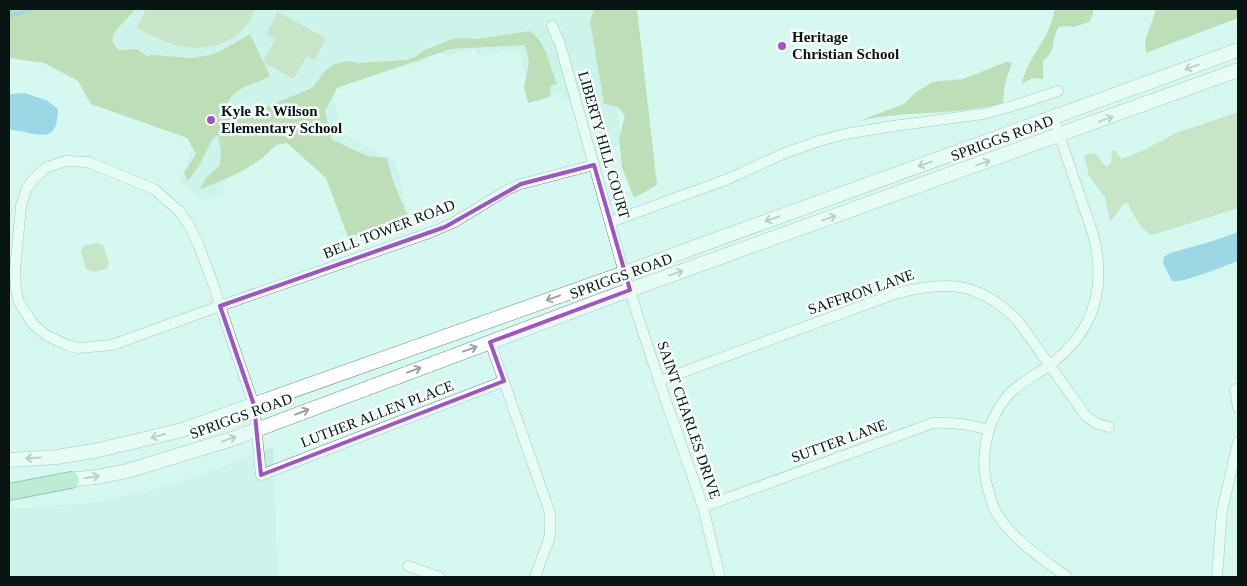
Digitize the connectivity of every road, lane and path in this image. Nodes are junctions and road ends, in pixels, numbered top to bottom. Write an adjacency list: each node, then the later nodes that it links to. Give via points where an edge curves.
1 (552, 26): 7 (street, LIBERTY HILL COURT)
2 (1238, 50): 5 (main road, SPRIGGS ROAD, one-way to 5)
3 (1238, 70): 6 (main road, SPRIGGS ROAD, one-way to 3)
4 (1058, 91): 8 (street, SPRIGGS ROAD, via 983,114 893,126 819,141 728,179)
5 (1053, 117): 6 (street); 9 (main road, SPRIGGS ROAD, one-way to 9)
6 (1060, 135): 10 (main road, SPRIGGS ROAD, one-way to 6); 13 (street, via 1095,240 1099,286 1085,327 1064,354)
7 (594, 165): 8 (street, LIBERTY HILL COURT); 11 (street, BELL TOWER ROAD, via 521,184 445,227)
8 (610, 222): 9 (street, LIBERTY HILL COURT)
9 (624, 273): 10 (street, SAINT CHARLES DRIVE); 17 (main road, SPRIGGS ROAD, one-way to 17)
10 (630, 290): 12 (main road, SPRIGGS ROAD); 14 (street, SAINT CHARLES DRIVE)
11 (220, 306): 11 (street, BELL TOWER ROAD, via 189,225 154,190 98,165 78,160 47,167 27,188 21,206 14,279 24,312 46,335 78,348 102,347); 17 (street)
12 (490, 342): 15 (street); 20 (main road, SPRIGGS ROAD, one-way to 12)
13 (1049, 365): 14 (street, SAFFRON LANE, via 1018,322 994,300 969,288 939,285 894,294); 19 (street, SAFFRON LANE, via 1086,416); 21 (street, via 1009,394)
14 (659, 380): 27 (street, SAINT CHARLES DRIVE)
15 (504, 381): 20 (street, LUTHER ALLEN PLACE, via 261,475); 30 (street, via 550,513 550,536)
16 (1235, 389): 18 (street)
17 (254, 405): 20 (street); 23 (main road, SPRIGGS ROAD, one-way to 23, via 182,430 122,445 57,457)
18 (1238, 408)
19 (1109, 427)
20 (256, 429): 24 (main road, SPRIGGS ROAD, one-way to 20, via 150,464)
21 (988, 430): 27 (street, SUTTER LANE, via 970,424 933,424); 32 (street, via 984,473 998,516 1024,544)
22 (1238, 442): 33 (street, via 1222,511)
23 (9, 460)
24 (71, 480): 25 (main road, SPRIGGS ROAD); 26 (main road)
25 (9, 484)
26 (9, 492)
27 (704, 507): 31 (street, SAINT CHARLES DRIVE)
28 (408, 566): 29 (street)
29 (440, 577)
30 (535, 577)
31 (720, 577)
32 (1067, 577)
33 (1217, 577)

